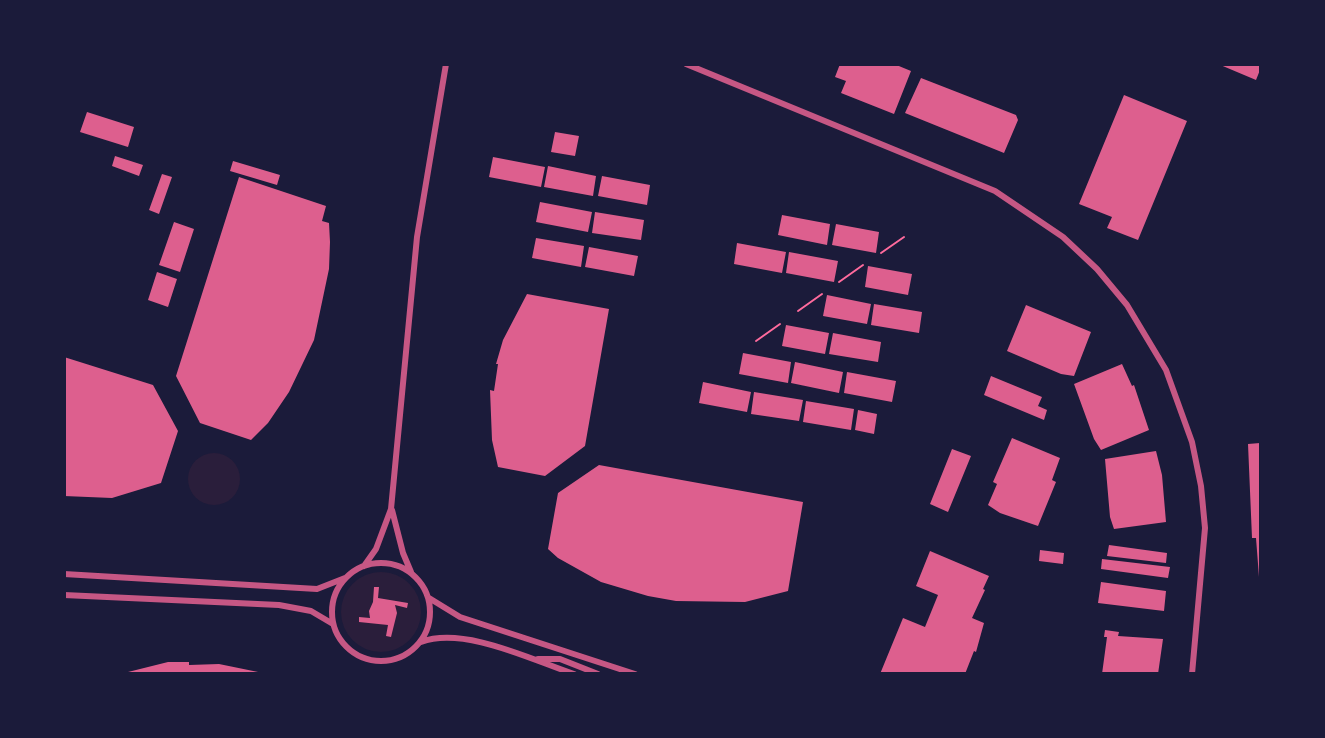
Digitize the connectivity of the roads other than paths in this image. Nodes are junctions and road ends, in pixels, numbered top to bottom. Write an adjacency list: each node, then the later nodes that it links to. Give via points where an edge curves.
1 (446, 64): 3 (street, via 417,237)
2 (686, 64): 16 (street, via 995,191 1063,237 1127,305 1166,370 1192,442 1201,486 1205,528)
3 (391, 509): 4 (street, via 376,549); 5 (street)
4 (364, 566): 5 (street, via 386,563); 7 (street)
5 (412, 573): 9 (street)
6 (64, 574): 7 (street, via 317,589)
7 (346, 578): 10 (street, via 333,600)
8 (64, 595): 10 (street, via 279,605 311,611)
9 (429, 598): 11 (street, via 430,621); 15 (street, via 460,617)
10 (333, 624): 11 (street, via 346,646 372,660 401,657)
11 (420, 642): 12 (street, via 457,637)
12 (529, 659): 13 (street); 14 (street, via 560,659)
13 (574, 674)
14 (598, 674)
15 (635, 674)
16 (1192, 674)

